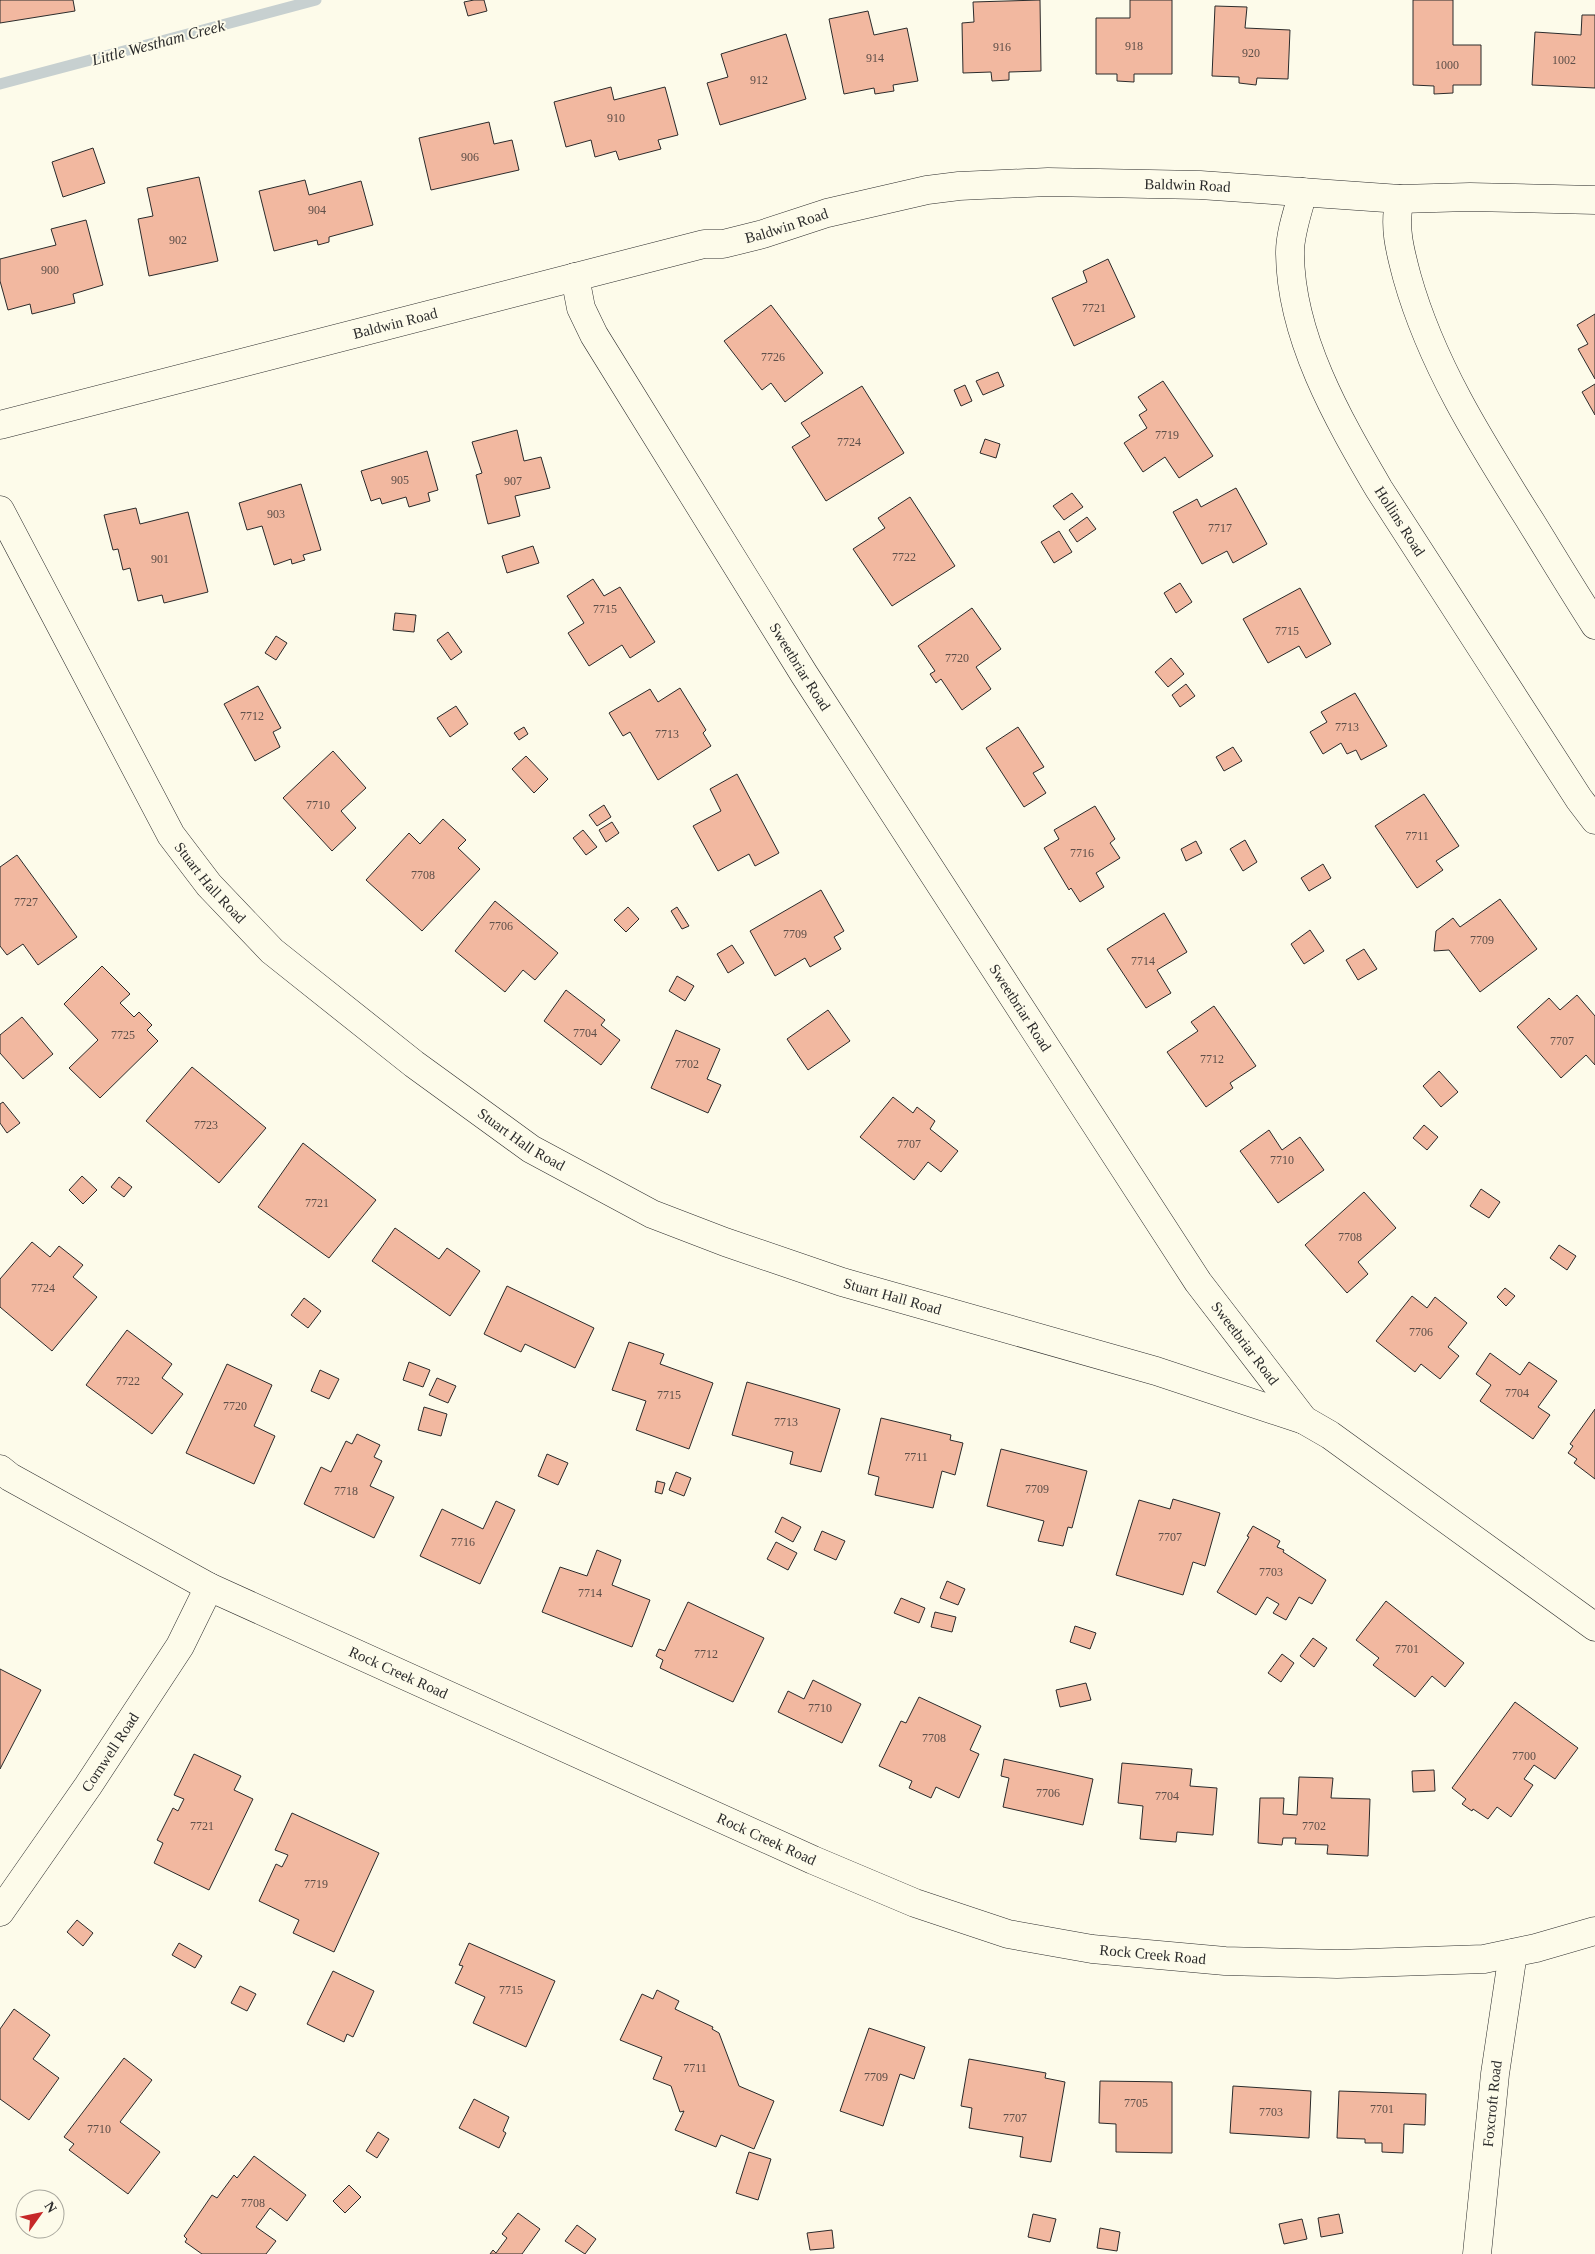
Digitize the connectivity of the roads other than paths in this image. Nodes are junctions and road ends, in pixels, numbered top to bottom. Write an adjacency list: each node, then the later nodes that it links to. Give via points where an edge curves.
1 (1302, 192): 2 (street, Baldwin Road); 4 (street, Baldwin Road, via 1200,185 1048,182 959,186 827,213 763,234 723,244 704,244); 8 (street, Hollins Road, via 1290,250 1302,334 1349,438 1384,498)
2 (1400, 199): 3 (street, Baldwin Road); 7 (street, via 1397,210 1398,244 1415,305 1440,366 1481,442)
3 (1595, 200)
4 (575, 277): 5 (street, Baldwin Road); 9 (street, Sweetbriar Road, via 581,308 594,336 804,674 1198,1282)
5 (0, 425)
6 (0, 510): 9 (street, Stuart Hall Road, via 171,835 209,885 272,951 414,1064 532,1150 652,1214 724,1242 842,1282 1156,1371)
7 (1595, 625)
8 (1595, 820)
9 (1304, 1420): 12 (street, Sweetbriar Road, via 1330,1435)
10 (0, 1469): 11 (street, Rock Creek Road)
11 (208, 1587): 13 (street, Cornwell Road, via 180,1646); 15 (street, Rock Creek Road, via 813,1860 915,1903 1008,1934 1092,1949 1225,1961 1337,1964 1484,1959)
12 (1595, 1626)
13 (0, 1912)
14 (1595, 1931): 15 (street, Rock Creek Road)
15 (1513, 1953): 16 (street, Foxcroft Road, via 1495,2074)
16 (1477, 2254)

